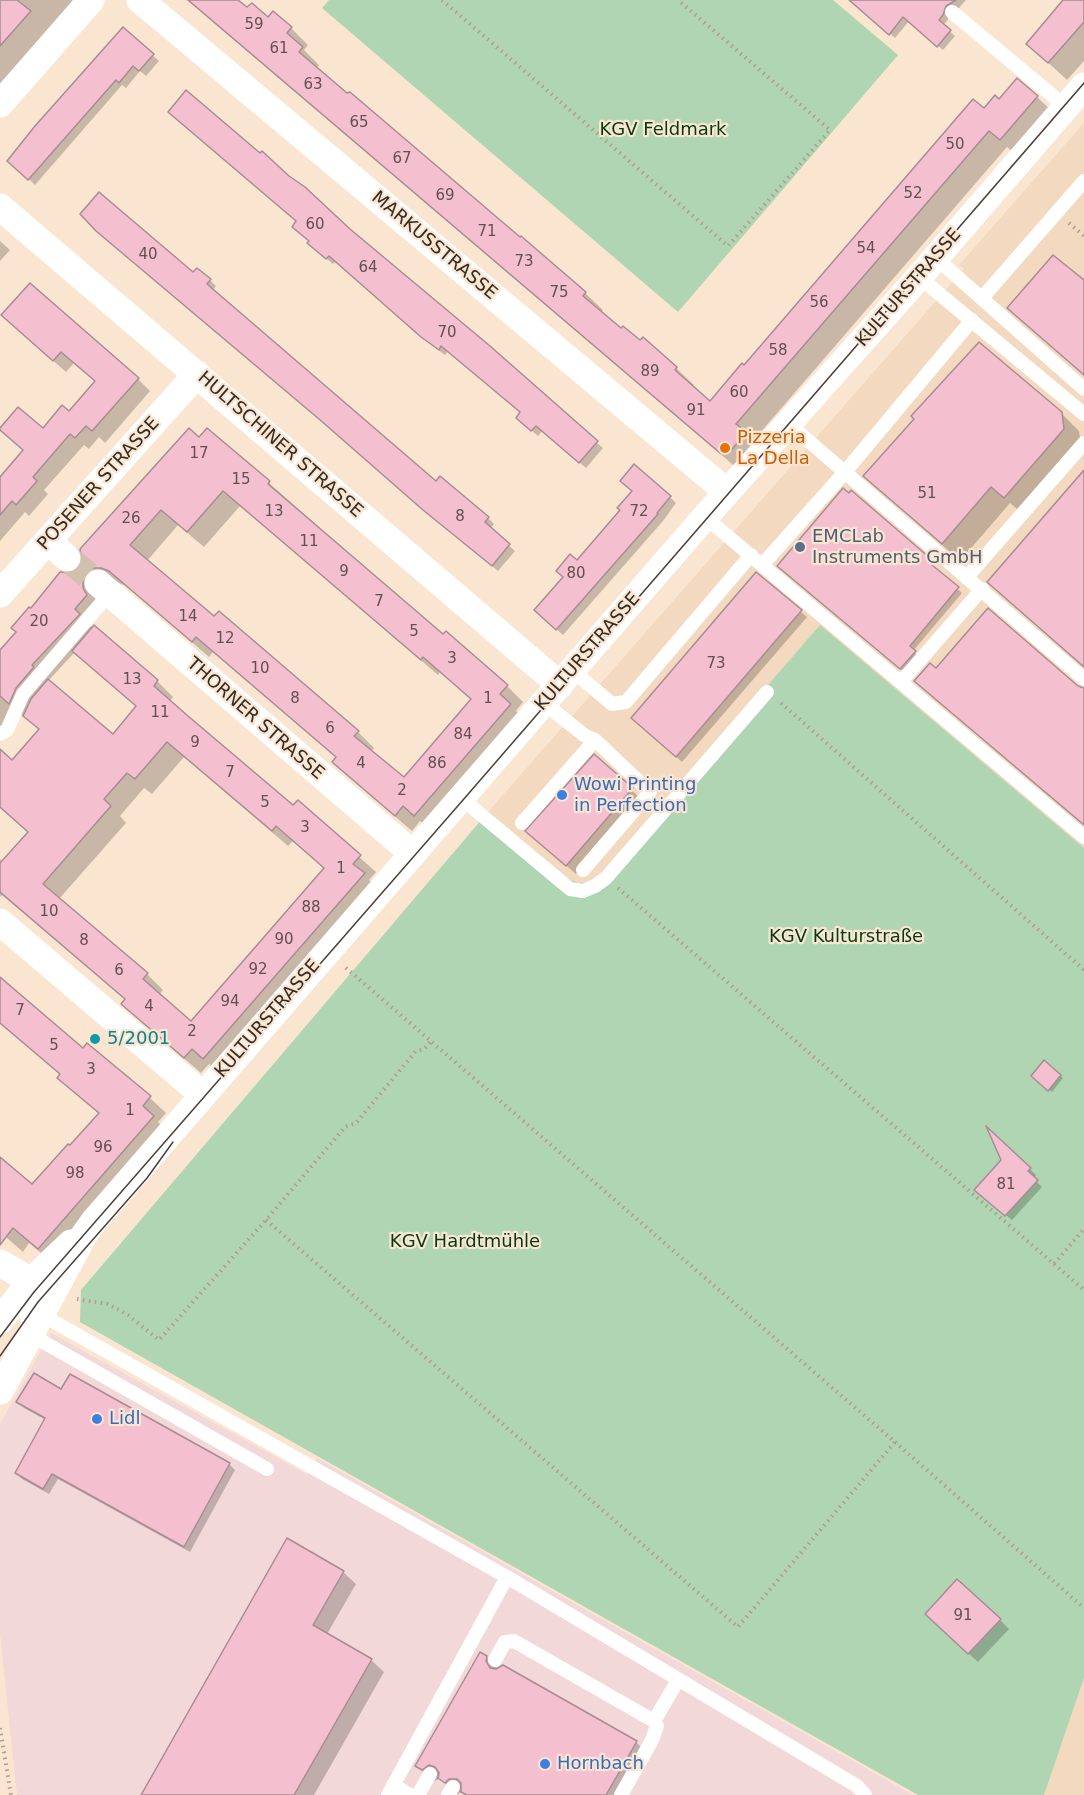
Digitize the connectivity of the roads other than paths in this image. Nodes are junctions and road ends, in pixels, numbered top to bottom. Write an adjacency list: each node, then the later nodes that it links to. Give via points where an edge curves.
1 (91, 0): 5 (street)
2 (140, 0): 18 (street, MARKUSSTRASSE)
3 (952, 12): 6 (lane)
4 (1084, 86): 6 (street, KULTURSTRASSE)
5 (0, 104)
6 (1066, 107): 9 (street, KULTURSTRASSE)
7 (1084, 181): 10 (lane)
8 (0, 207): 12 (street, HULTSCHINER STRASSE)
9 (928, 268): 10 (lane); 11 (lane); 15 (street, KULTURSTRASSE)
10 (982, 298): 13 (lane)
11 (972, 320): 14 (lane); 17 (lane)
12 (197, 374): 25 (street, POSENER STRASSE, via 58,549); 28 (street, HULTSCHINER STRASSE)
13 (1084, 388)
14 (1084, 414)
15 (789, 424): 17 (lane); 18 (street, KULTURSTRASSE)
16 (1084, 443): 22 (lane)
17 (845, 472): 21 (lane); 22 (lane)
18 (727, 492): 19 (street, KULTURSTRASSE)
19 (705, 517): 20 (lane); 28 (street, KULTURSTRASSE)
20 (751, 555): 21 (lane); 28 (lane, via 626,702 612,704)
21 (763, 564): 27 (lane)
22 (967, 577): 24 (lane)
23 (104, 589): 30 (lane, via 23,694 7,730); 35 (street, THORNER STRASSE)
24 (982, 589): 26 (lane); 27 (lane)
25 (0, 594)
26 (1084, 679)
27 (901, 682): 34 (lane)
28 (559, 686): 31 (lane, via 584,735); 32 (street, KULTURSTRASSE)
29 (767, 692): 32 (lane, via 606,878 583,891 570,889)
30 (0, 734)
31 (595, 740): 33 (lane); 36 (lane, via 650,792)
32 (461, 798): 35 (street, KULTURSTRASSE)
33 (522, 823)
34 (1084, 837)
35 (413, 854): 38 (street, KULTURSTRASSE)
36 (583, 870)
37 (0, 922): 38 (street)
38 (203, 1095): 40 (street, KULTURSTRASSE, via 89,1228)
39 (0, 1263): 40 (street)
40 (35, 1304): 41 (street, KULTURSTRASSE); 42 (street, KULTURSTRASSE); 43 (lane); 44 (lane)
41 (0, 1321)
42 (0, 1391)
43 (267, 1469)
44 (507, 1577): 46 (lane); 50 (lane)
45 (495, 1660): 47 (lane, via 505,1642 514,1641)
46 (678, 1680): 47 (lane); 53 (lane)
47 (654, 1721): 49 (lane, via 657,1726 652,1740 633,1761)
48 (430, 1774): 52 (lane)
49 (620, 1788)
50 (390, 1790): 51 (lane)
51 (410, 1795)
52 (418, 1795)
53 (865, 1795)

